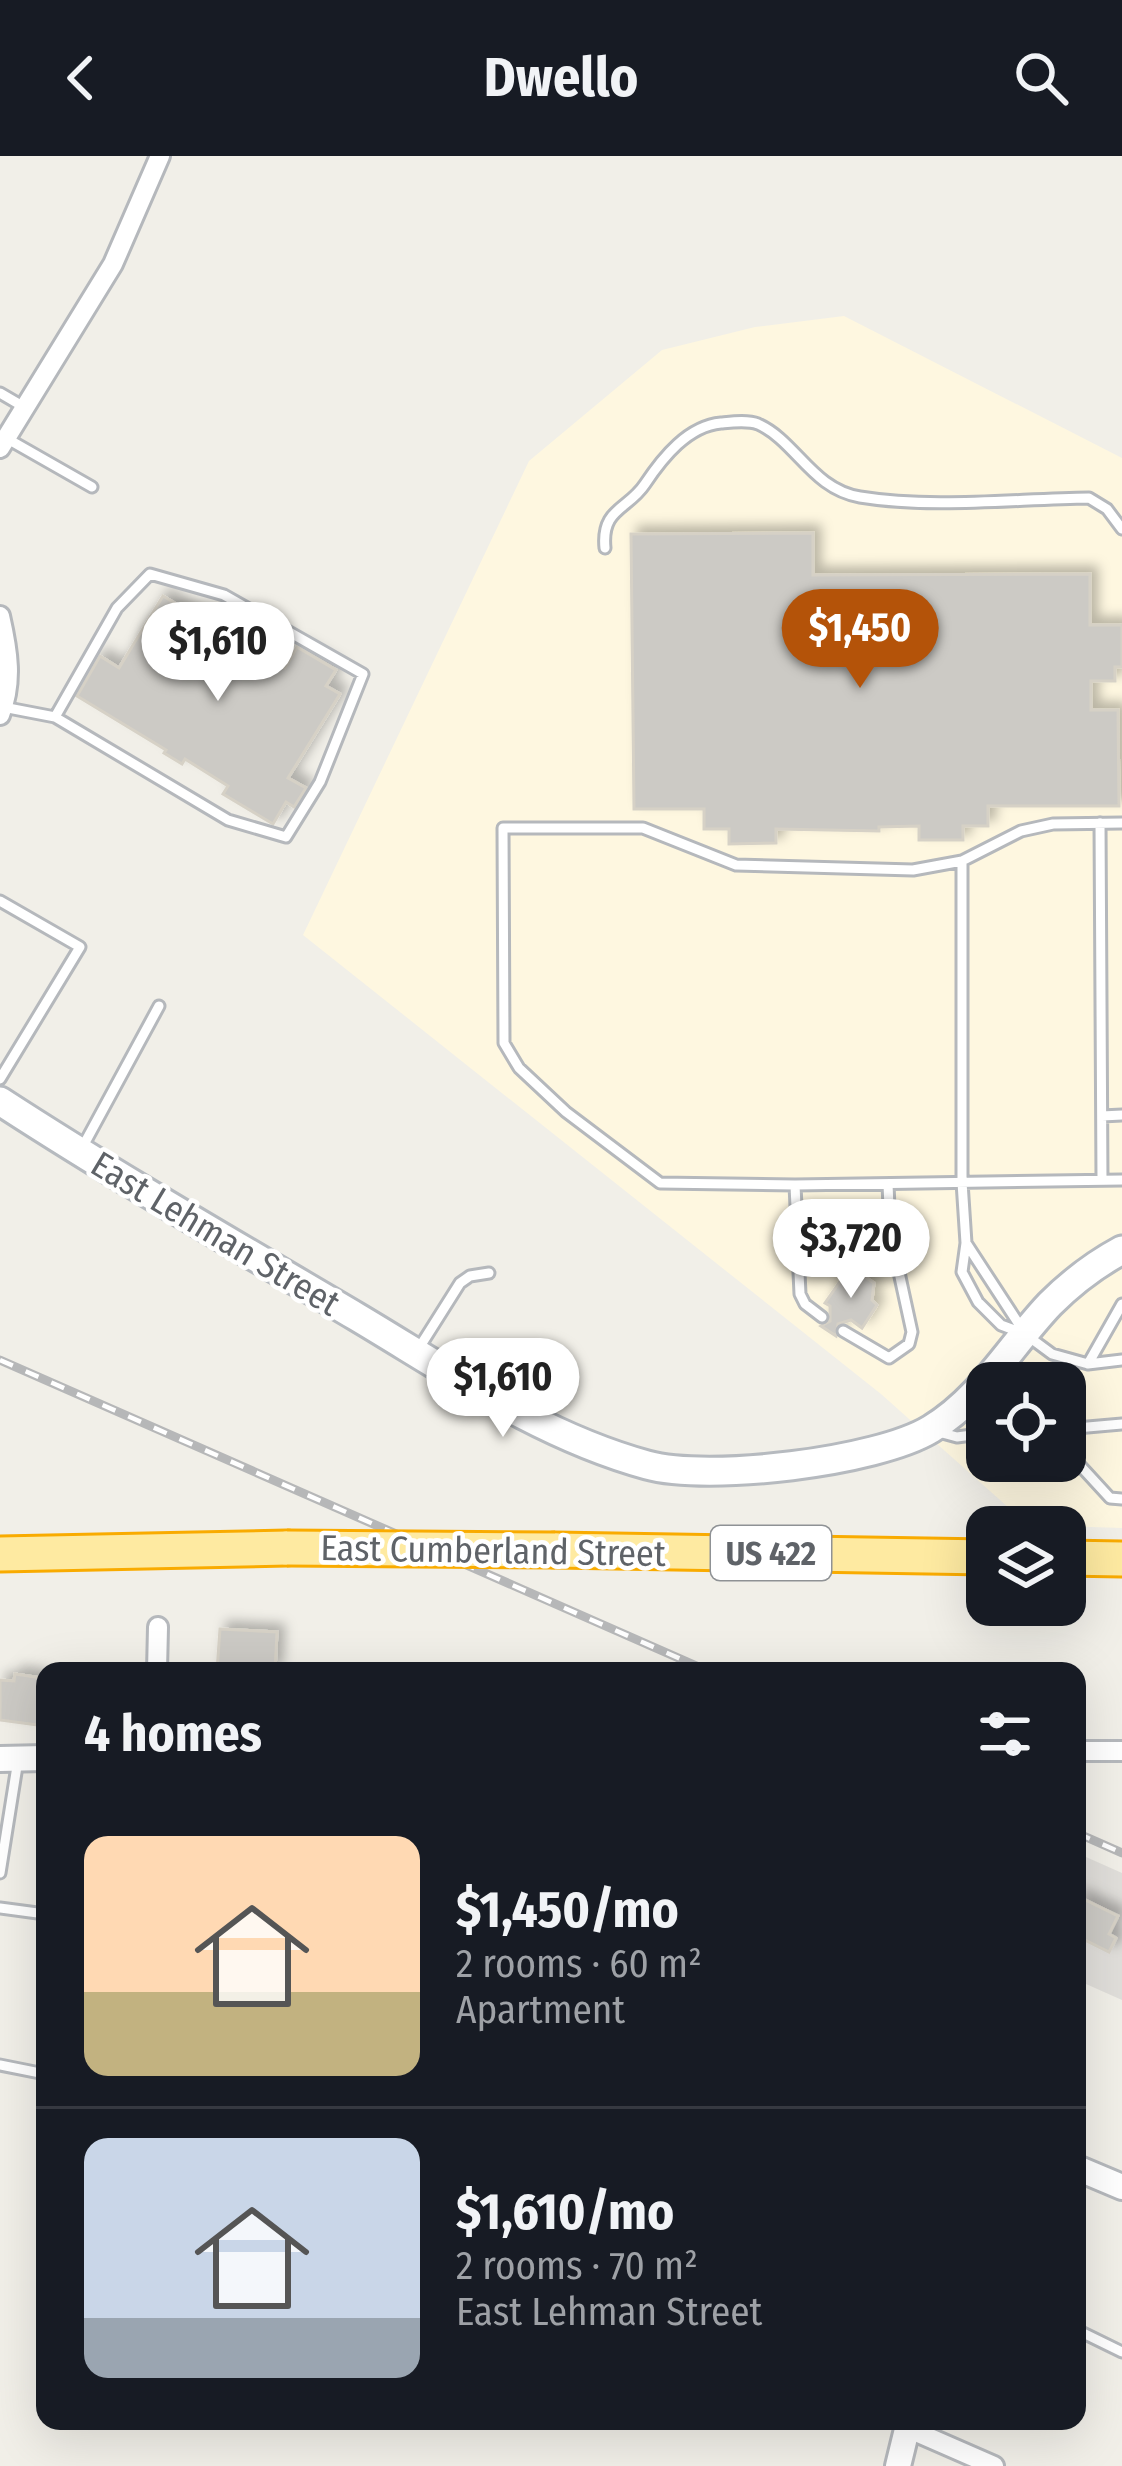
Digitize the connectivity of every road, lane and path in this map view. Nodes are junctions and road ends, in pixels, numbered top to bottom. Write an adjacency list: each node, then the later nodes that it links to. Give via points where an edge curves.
1 (160, 156): 3 (street, via 113,263)
2 (0, 392): 3 (lane)
3 (24, 407): 4 (street)
4 (3, 443): 5 (lane)
5 (92, 487)
6 (1122, 529): 7 (lane, via 1089,498 888,501 839,494 757,424 735,422 706,424 686,437 620,504 603,531)
7 (605, 548)
8 (0, 616): 9 (street, via 8,651)
9 (2, 711): 10 (lane)
10 (55, 717): 10 (lane, via 228,820 286,837 320,782 364,674 224,595 150,574 117,608)
11 (1100, 823): 12 (lane); 13 (lane, via 1021,831); 19 (lane)
12 (1122, 823)
13 (962, 861): 23 (lane); 25 (lane, via 913,870 777,868 721,861 643,828 503,828 504,1043 519,1068 660,1183)
14 (0, 901): 16 (lane, via 80,947)
15 (159, 1006): 20 (lane)
16 (0, 1079)
17 (0, 1101): 20 (main road, East Lehman Street)
18 (1122, 1115): 19 (lane)
19 (1102, 1116): 21 (lane)
20 (80, 1153): 36 (main road, East Lehman Street)
21 (1102, 1180): 22 (lane); 23 (lane)
22 (1122, 1180)
23 (962, 1182): 24 (lane); 28 (lane)
24 (888, 1184): 25 (lane); 26 (lane)
25 (795, 1185): 27 (lane)
26 (890, 1231): 27 (lane); 34 (lane, via 909,1344 889,1358)
27 (796, 1233): 32 (lane, via 800,1294)
28 (966, 1244): 35 (lane); 35 (lane, via 962,1272 978,1301 1001,1325)
29 (1122, 1250): 35 (main road, East Lehman Street, via 1097,1263)
30 (489, 1273): 36 (lane, via 460,1282)
31 (1120, 1306): 33 (lane); 38 (lane)
32 (822, 1317)
33 (1122, 1323)
34 (844, 1331)
35 (1025, 1334): 38 (lane, via 1052,1354); 41 (main road, East Lehman Street, via 979,1390)
36 (417, 1352): 41 (main road, East Lehman Street, via 546,1429 651,1467 741,1471 818,1461)
37 (1122, 1360): 38 (lane)
38 (1088, 1364)
39 (1122, 1424): 40 (lane)
40 (1086, 1427)
41 (930, 1430): 42 (lane)
42 (966, 1436)
43 (1086, 1472): 44 (lane, via 1110,1498)
44 (1122, 1498)
45 (0, 1554): 46 (highway, East Cumberland Street / US 422, bridge, via 287,1548)
46 (966, 1557)
47 (1086, 1558): 48 (highway)
48 (1122, 1559)
49 (158, 1627): 50 (street)
50 (157, 1662)
51 (1086, 1751): 52 (street)
52 (1122, 1751)
53 (9, 1759): 54 (lane)
54 (0, 1874)
55 (0, 1908): 56 (lane)
56 (36, 1913)
57 (0, 2065): 58 (lane)
58 (36, 2072)
59 (1086, 2172): 60 (street)
60 (1122, 2187)
61 (1086, 2334): 62 (lane)
62 (1122, 2352)
63 (907, 2430): 65 (street)
64 (920, 2430): 66 (street)
65 (898, 2466)
66 (994, 2466)

